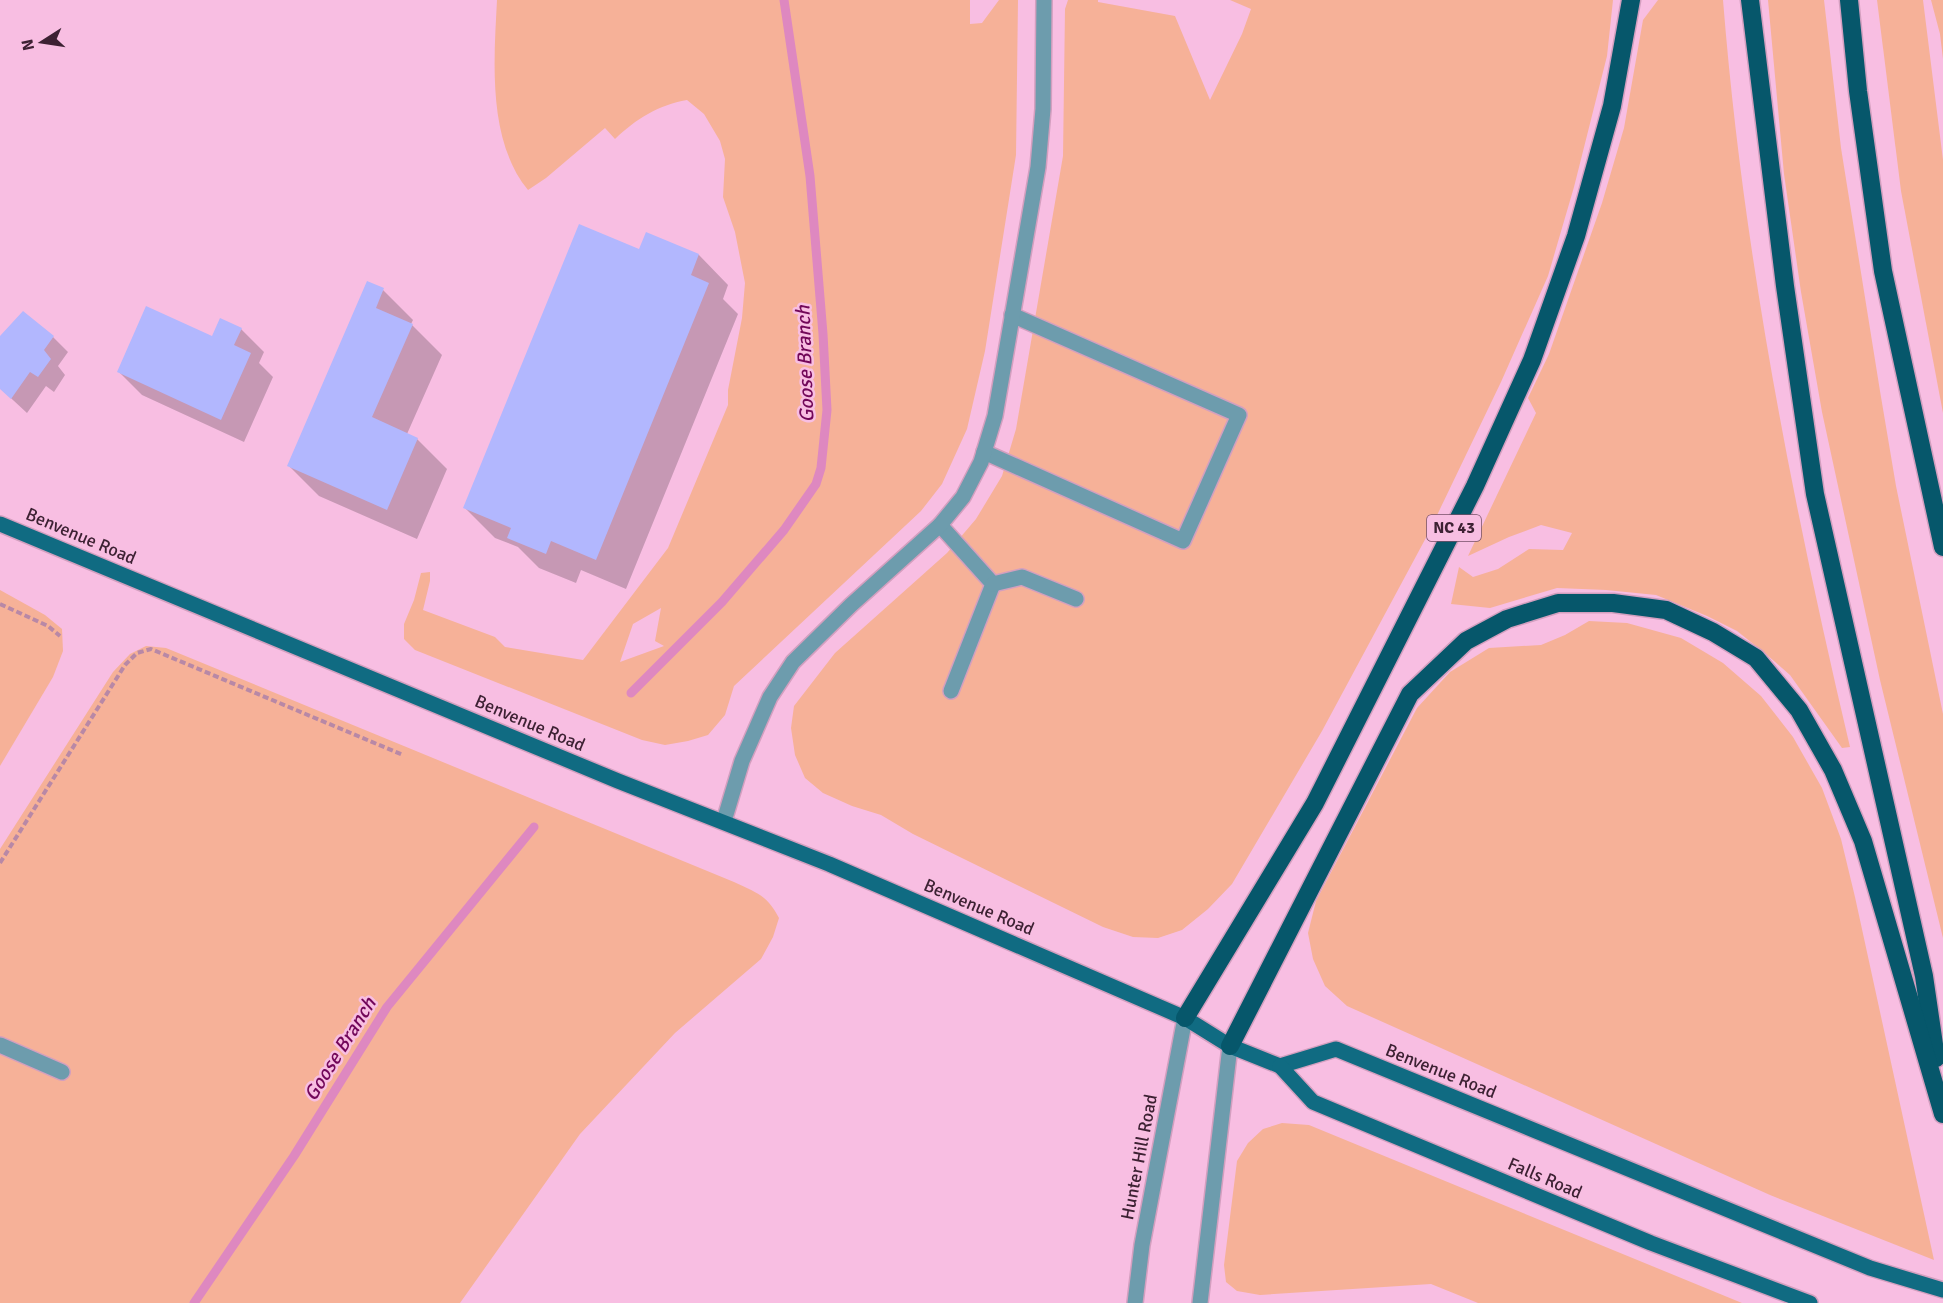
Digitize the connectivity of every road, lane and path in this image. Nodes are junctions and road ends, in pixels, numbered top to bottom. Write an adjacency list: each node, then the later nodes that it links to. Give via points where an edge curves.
1 (1044, 0): 5 (street, via 1038,167)
2 (1631, 0): 18 (highway, NC 43, via 1612,106 1576,236 1532,360 1475,486 1315,802)
3 (1750, 0): 23 (highway, via 1815,495 1924,975)
4 (1849, 0): 9 (highway, via 1883,271)
5 (1012, 315): 6 (street, via 995,416); 6 (street, via 1239,416 1183,541)
6 (984, 452): 8 (street, via 963,497)
7 (0, 524): 16 (main road, Benvenue Road, via 618,781)
8 (940, 525): 10 (street); 16 (street, via 793,662 770,697 751,740)
9 (1943, 547)
10 (993, 584): 11 (street, via 1022,577); 14 (street)
11 (1076, 599)
12 (0, 604): 13 (path, via 48,626)
13 (60, 636)
14 (951, 691)
15 (403, 756): 17 (path, via 151,649 138,652 125,665)
16 (724, 821): 18 (main road, Benvenue Road)
17 (0, 863)
18 (1185, 1018): 20 (main road, Benvenue Road); 26 (street, Hunter Hill Road, via 1142,1245)
19 (0, 1045): 22 (street)
20 (1230, 1046): 21 (main road, Benvenue Road); 24 (highway, via 1410,694 1466,641 1507,619 1558,603 1613,603 1666,610 1713,632 1756,658 1799,710 1833,770 1863,841); 27 (street)
21 (1280, 1066): 25 (main road, Benvenue Road, via 1336,1049 1870,1268); 28 (main road, Falls Road, via 1313,1102 1651,1243)
22 (62, 1072)
23 (1943, 1105)
24 (1943, 1114)
25 (1943, 1290)
26 (1135, 1303)
27 (1200, 1303)
28 (1810, 1303)

